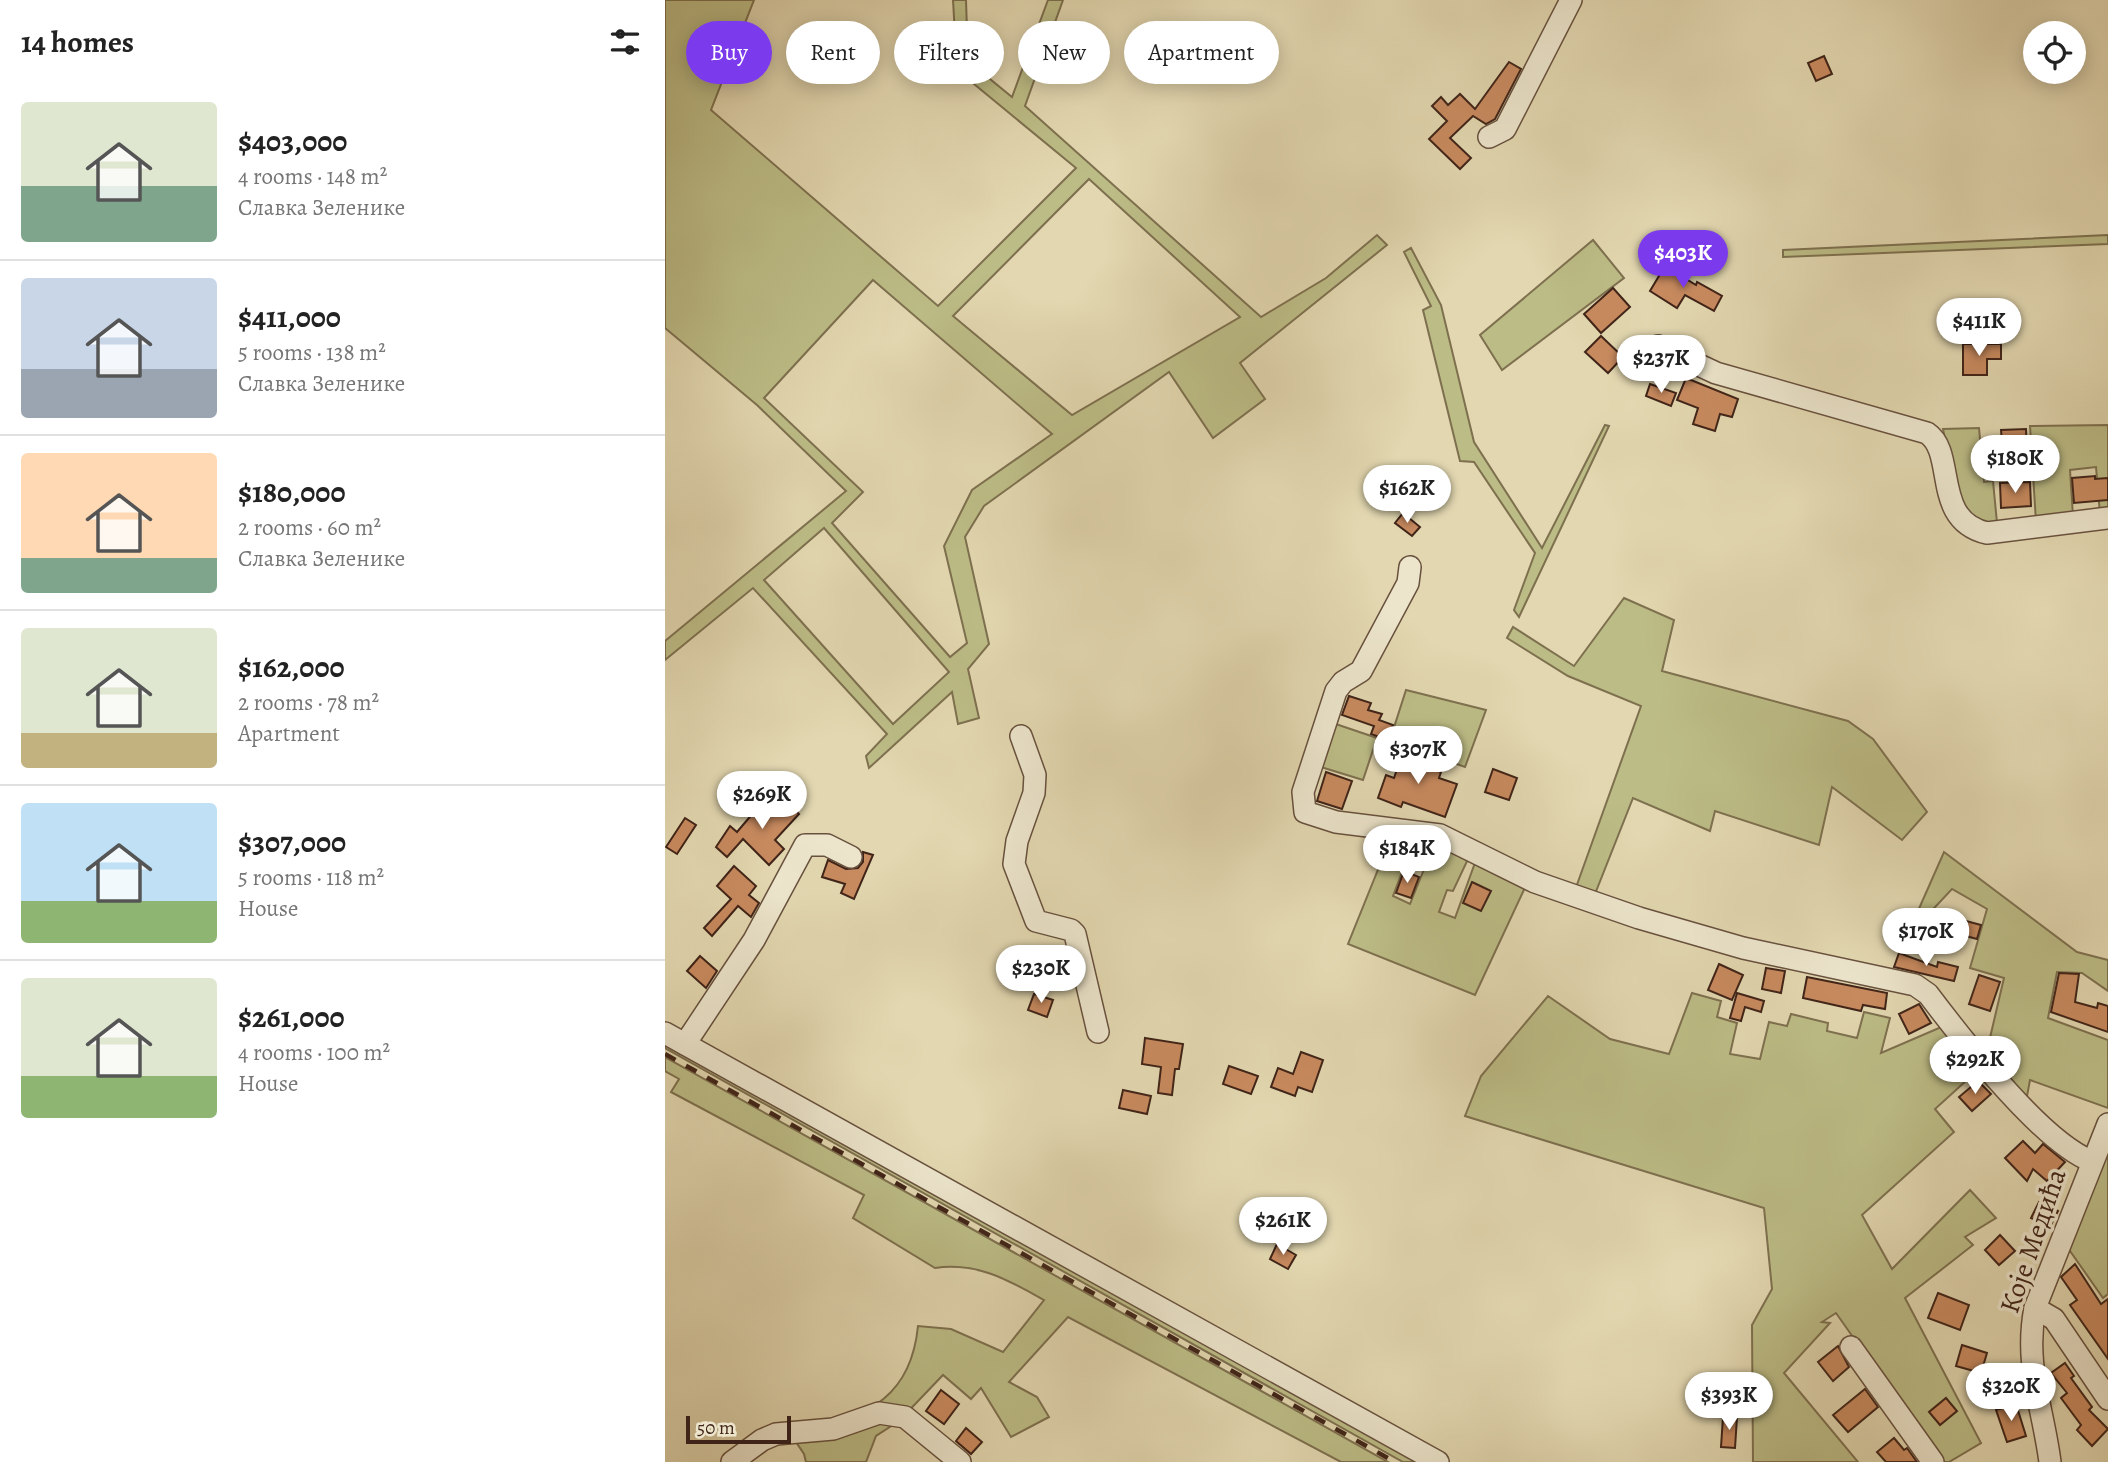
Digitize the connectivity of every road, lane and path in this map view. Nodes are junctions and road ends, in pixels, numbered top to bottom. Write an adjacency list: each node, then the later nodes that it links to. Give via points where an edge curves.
1 (1571, 0): 2 (street, via 1505,129)
2 (1489, 137)
3 (1658, 346): 4 (street, via 1726,376 1927,433 1937,442 1954,509 1978,531)
4 (2108, 518)
5 (1410, 567): 12 (street, via 1408,583 1361,671 1336,691 1303,792 1305,812 1336,822 1440,835 1556,890 1709,938 1920,988 2029,1114 2069,1149)
6 (1021, 736): 9 (street, via 1035,775 1014,864 1036,921 1075,934)
7 (851, 857): 10 (street, via 827,845 805,845 754,940)
8 (665, 1032): 10 (street)
9 (1098, 1032)
10 (685, 1044): 18 (street)
11 (2108, 1124): 12 (street, Које Медића)
12 (2100, 1153): 13 (street, Које Медића)
13 (2035, 1308): 15 (street, via 2054,1319); 20 (street, Које Медића, via 2030,1361)
14 (1851, 1347): 19 (street)
15 (2108, 1399)
16 (732, 1462): 17 (street, via 776,1434 833,1429 879,1413 905,1417)
17 (960, 1462)
18 (1438, 1462)
19 (1933, 1462)
20 (2050, 1462)

